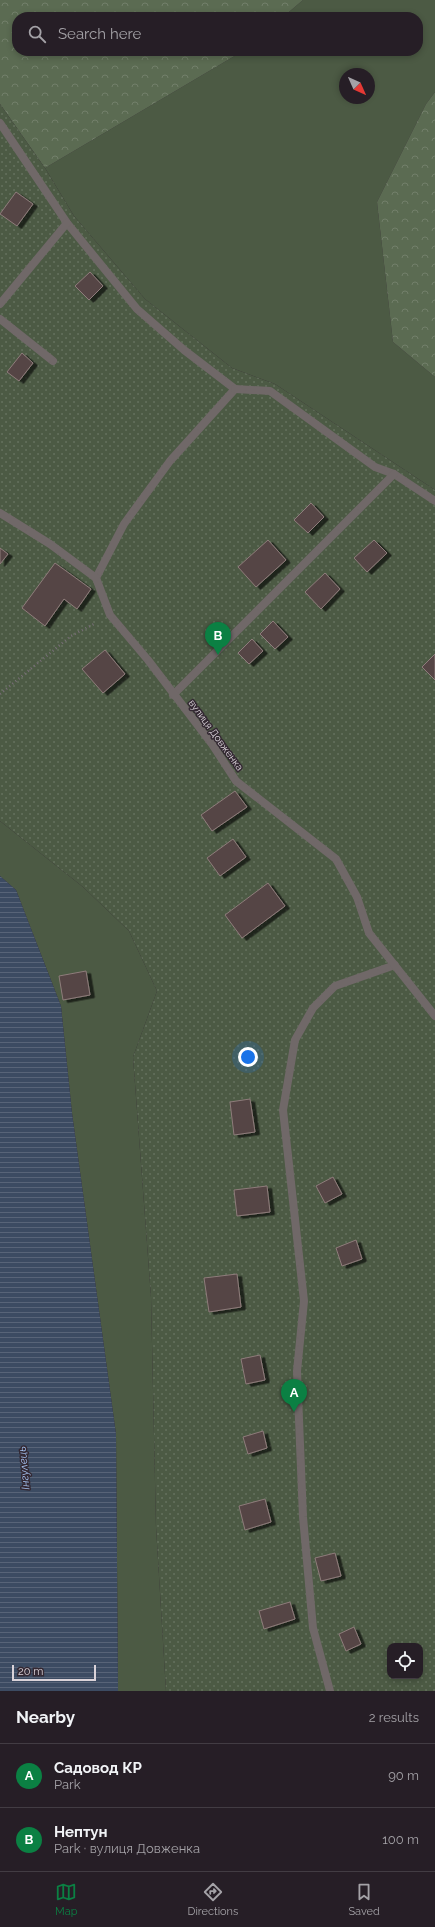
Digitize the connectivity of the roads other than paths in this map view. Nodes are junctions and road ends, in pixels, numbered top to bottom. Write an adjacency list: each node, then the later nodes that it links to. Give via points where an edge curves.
1 (0, 123): 2 (street)
2 (67, 223): 3 (street); 6 (street, via 137,309 184,350)
3 (0, 304)
4 (0, 319): 5 (street)
5 (53, 361)
6 (235, 389): 7 (street, via 270,391 375,467); 10 (street, via 170,461 124,524)
7 (394, 474): 8 (street); 11 (street)
8 (435, 501)
9 (0, 512): 10 (street)
10 (96, 578): 11 (street, вулиця Довженка, via 110,615 148,660)
11 (173, 695): 12 (street, вулиця Довженка, via 212,744 236,781 336,860 357,897 369,933)
12 (395, 965): 13 (street, вулиця Довженка); 14 (street, via 335,986 313,1008 295,1040 283,1110 304,1301 297,1371 303,1517 313,1628)
13 (435, 1016)
14 (330, 1691)

